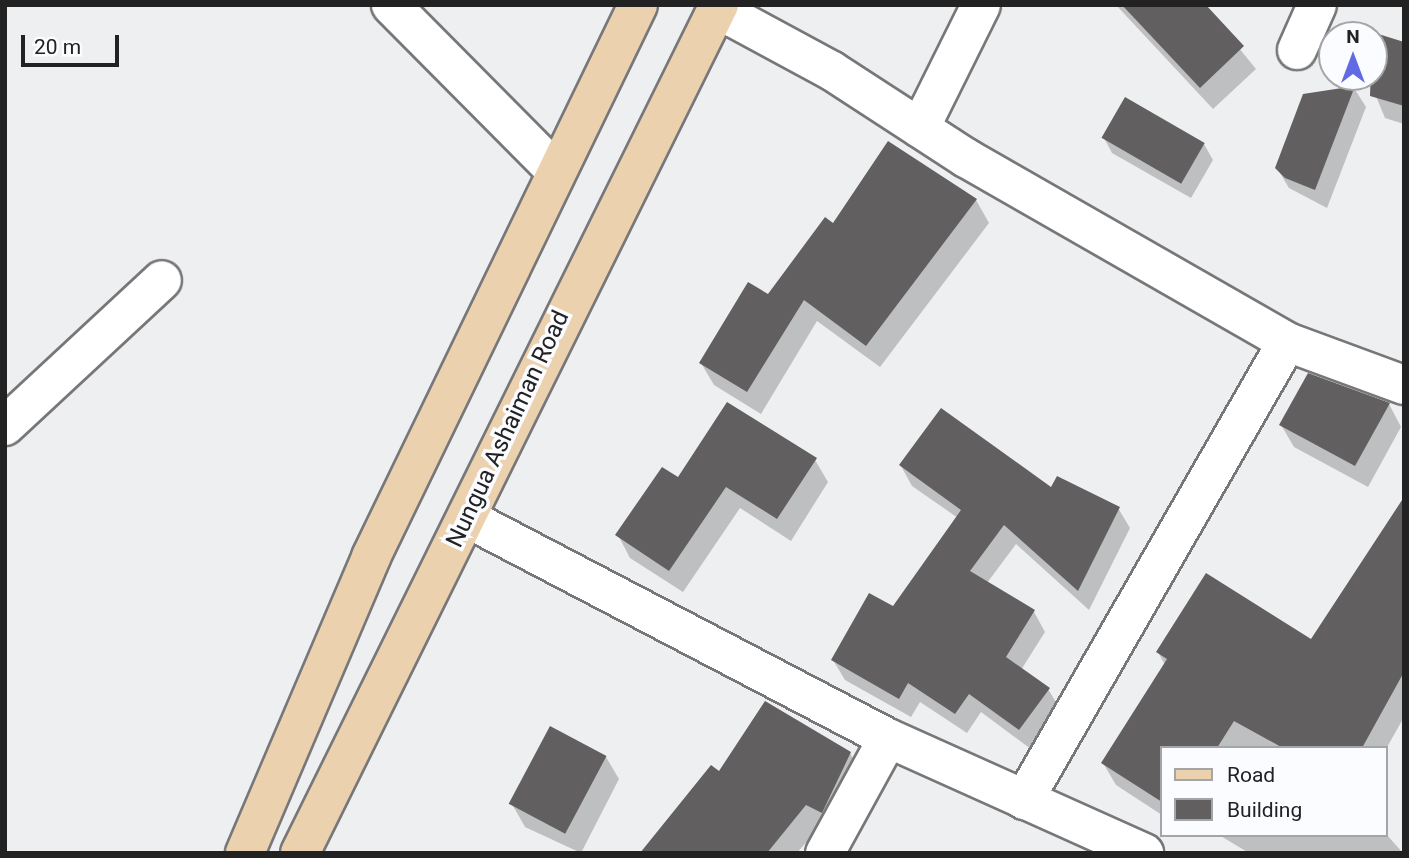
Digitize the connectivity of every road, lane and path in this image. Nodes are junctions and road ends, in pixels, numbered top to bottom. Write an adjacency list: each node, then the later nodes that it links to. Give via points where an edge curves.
1 (391, 5): 9 (street)
2 (638, 5): 9 (main road)
3 (719, 5): 14 (main road, Nungua Ashaiman Road)
4 (725, 5): 8 (street, via 734,18)
5 (981, 5): 8 (street)
6 (1317, 5): 7 (street)
7 (1297, 50)
8 (920, 128): 11 (street)
9 (556, 171): 17 (main road, via 371,557)
10 (162, 280): 13 (street)
11 (1287, 342): 12 (street); 16 (street)
12 (1404, 385)
13 (5, 426)
14 (467, 518): 15 (street); 18 (main road, Nungua Ashaiman Road)
15 (888, 738): 16 (street); 19 (street)
16 (1024, 800): 20 (street)
17 (245, 853)
18 (300, 853)
19 (825, 853)
20 (1144, 853)

